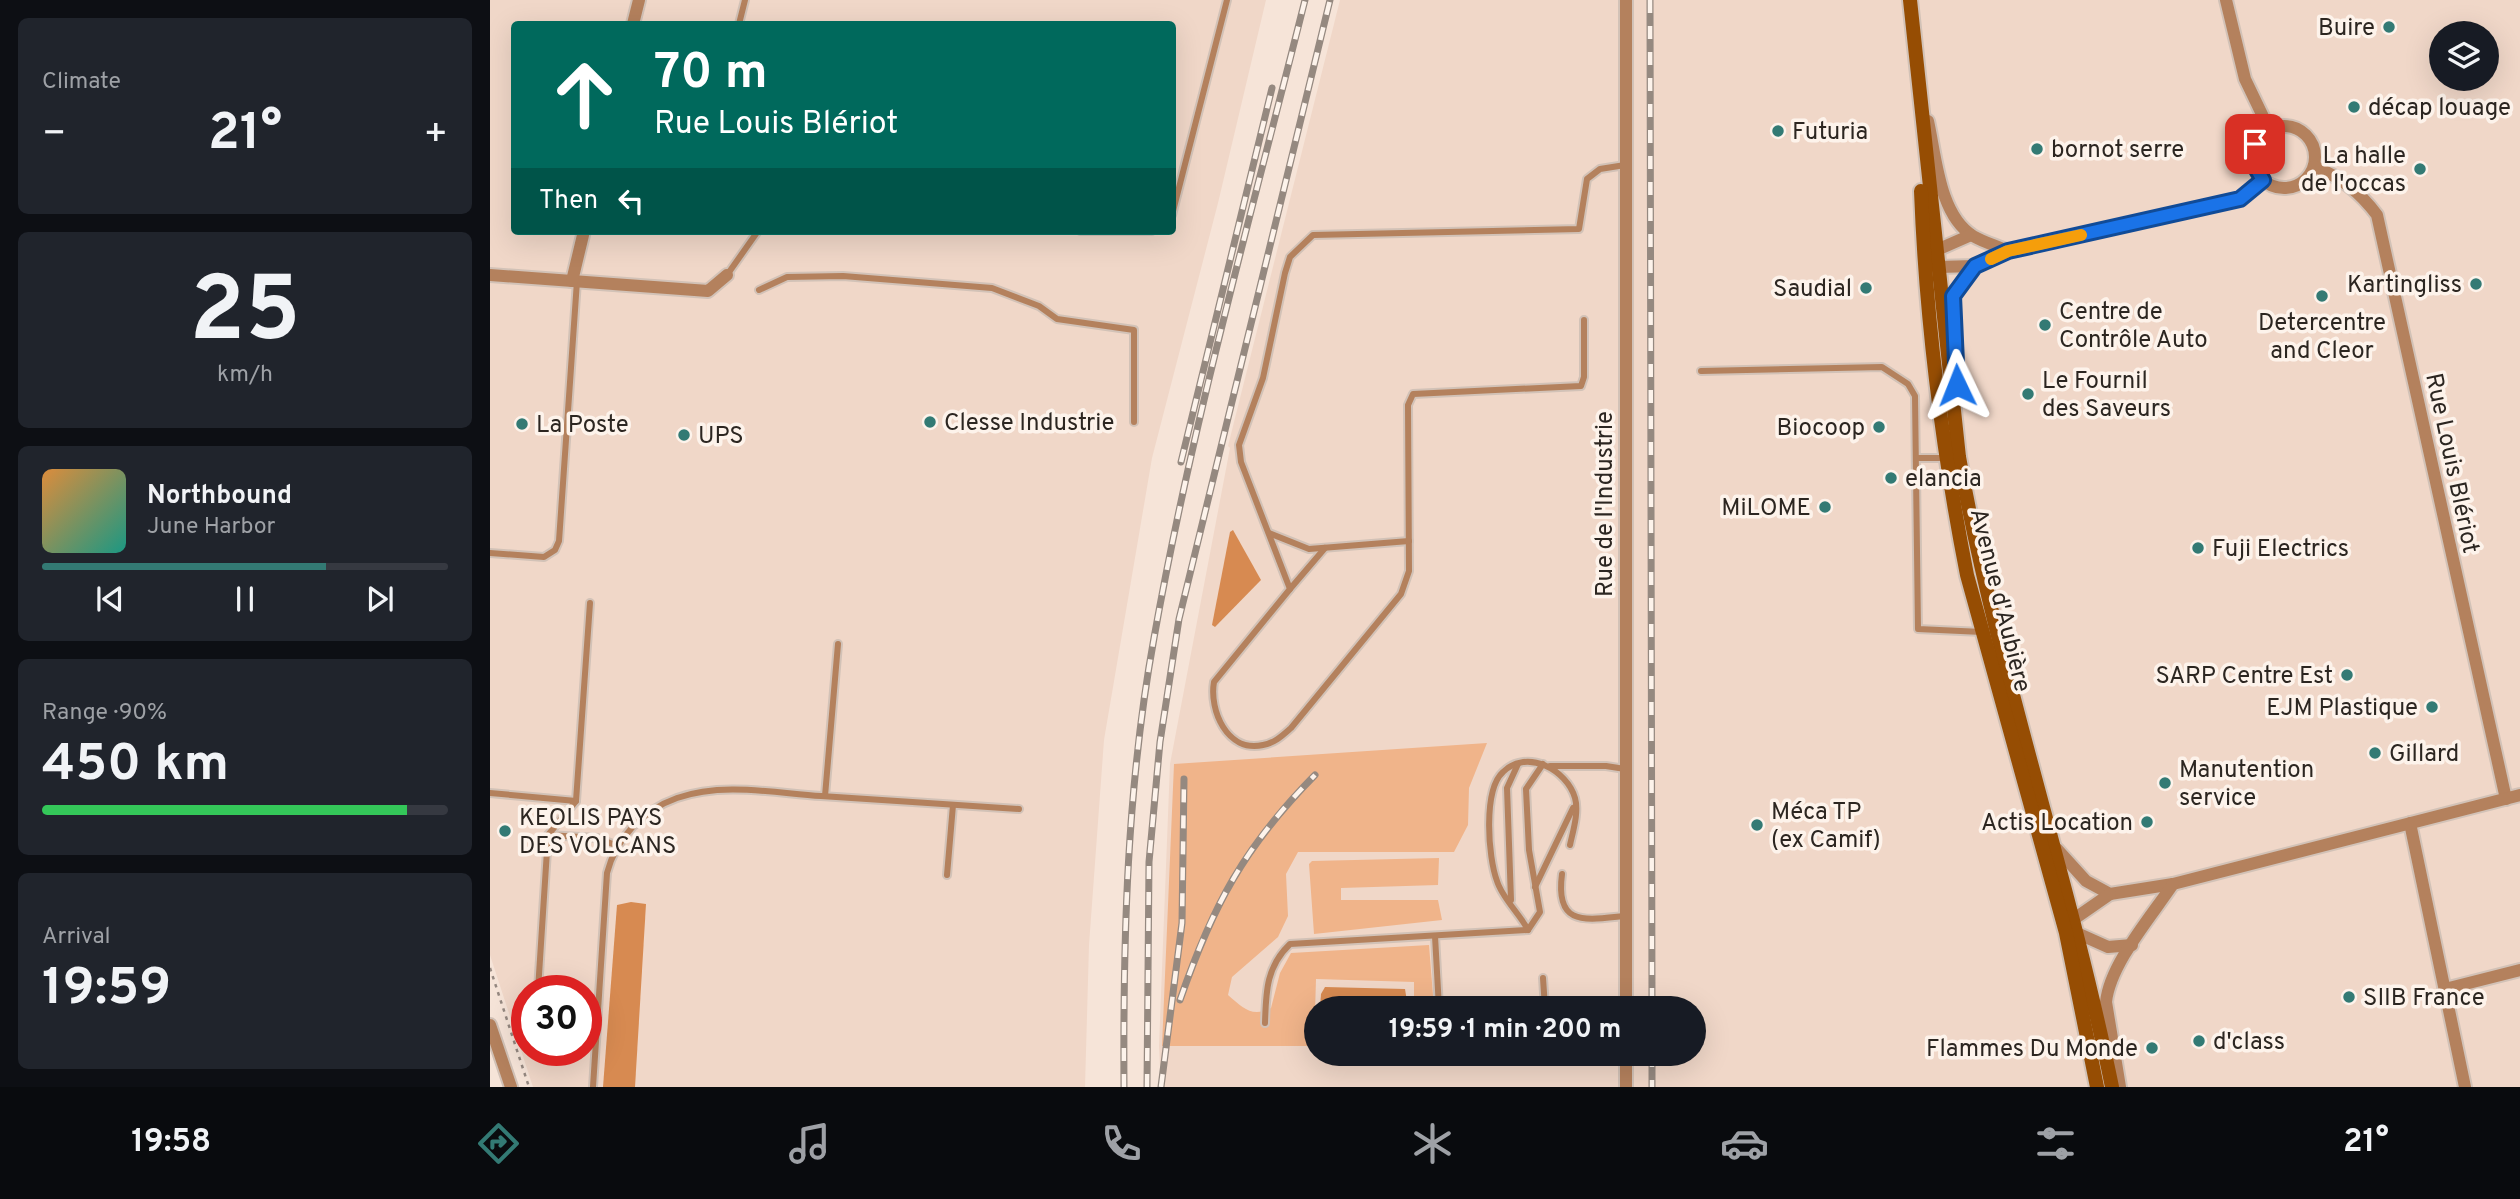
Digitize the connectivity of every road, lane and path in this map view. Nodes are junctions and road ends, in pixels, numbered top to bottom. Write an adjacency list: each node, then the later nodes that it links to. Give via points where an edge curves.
1 (639, 0): 7 (street)
2 (745, 0): 8 (lane)
3 (1227, 0): 14 (lane)
4 (1626, 0): 11 (street, Rue de l'Industrie)
5 (1910, 0): 9 (main road, Avenue d'Aubière)
6 (2227, 0): 10 (street, via 2245,79)
7 (634, 21)
8 (740, 21)
9 (1917, 73): 17 (street, Avenue d'Aubière, via 1947,199); 19 (main road, Avenue d'Aubière)
10 (2269, 130): 12 (street, via 2279,126 2300,130 2313,145); 13 (street, via 2252,153)
11 (1625, 165): 31 (lane, via 1600,169 1587,179 1579,229 1313,235 1290,257 1263,378 1239,445); 41 (street, Rue de l'Industrie)
12 (2315, 166): 13 (street, via 2293,188); 45 (street, Rue Louis Blériot, via 2351,186 2377,215)
13 (2263, 180): 18 (street, via 2240,199)
14 (1176, 199)
15 (583, 235): 24 (street)
16 (755, 235): 23 (lane)
17 (1971, 235): 18 (street); 19 (street)
18 (2008, 251): 20 (street, Avenue d'Aubière)
19 (1930, 253): 21 (main road, Avenue d'Aubière); 29 (main road, Avenue d'Aubière)
20 (1975, 266): 21 (street); 29 (street, Avenue d'Aubière, via 1953,296)
21 (1938, 267): 29 (main road, Avenue d'Aubière)
22 (490, 275): 24 (street)
23 (727, 275): 24 (street, via 708,291)
24 (574, 281): 34 (lane, via 559,541 544,557)
25 (759, 290): 28 (lane, via 787,278 843,276 992,288 1039,306 1057,319 1134,330)
26 (1584, 320): 32 (lane, via 1581,386 1413,394 1408,405)
27 (1701, 371): 30 (lane, via 1882,367 1908,384 1915,396)
28 (1134, 422)
29 (1952, 457): 30 (lane); 37 (main road, Avenue d'Aubière)
30 (1916, 458): 37 (lane, via 1918,629)
31 (1268, 532): 33 (lane, via 1308,549); 35 (lane)
32 (1409, 541): 33 (lane); 35 (lane, via 1407,583 1401,594 1291,728 1262,746 1247,744 1221,725 1214,712 1214,682)
33 (1326, 548): 35 (lane)
34 (490, 553)
35 (1290, 589)
36 (590, 603): 47 (lane)
37 (1989, 631): 54 (main road, Avenue d'Aubière); 64 (main road, Avenue d'Aubière)
38 (838, 643): 44 (lane)
39 (1518, 764): 40 (lane); 60 (lane, via 1507,788); 60 (lane, via 1500,773 1489,813 1497,883)
40 (1545, 765): 41 (lane); 46 (lane, via 1568,782); 58 (lane, via 1526,789)
41 (1625, 769): 61 (street, Rue de l'Industrie)
42 (490, 793): 47 (lane)
43 (2520, 795): 45 (street)
44 (825, 796): 48 (lane); 53 (lane, via 707,790 654,809)
45 (2506, 799): 50 (street)
46 (1576, 800): 52 (lane); 58 (lane)
47 (576, 801): 51 (lane)
48 (953, 805): 49 (lane); 56 (lane)
49 (1019, 809)
50 (2410, 823): 57 (street); 72 (street)
51 (548, 835): 53 (lane, via 597,838); 69 (lane)
52 (1570, 845)
53 (618, 846): 70 (lane, via 607,873)
54 (2057, 849): 59 (street, via 2086,881); 62 (main road, Avenue d'Aubière)
55 (1562, 874): 61 (lane, via 1560,900 1572,916)
56 (947, 875)
57 (2172, 884): 59 (street); 66 (street)
58 (1535, 887): 63 (lane, via 1540,912)
59 (2110, 894): 62 (street)
60 (1511, 902): 63 (lane)
61 (1625, 916): 75 (street, Rue de l'Industrie)
62 (2074, 919): 64 (main road, Avenue d'Aubière)
63 (1528, 930): 65 (lane)
64 (2073, 933): 66 (street, via 2108,947); 84 (main road, Avenue d'Aubière); 85 (main road, Avenue d'Aubière)
65 (1435, 936): 73 (lane); 76 (lane, via 1290,944 1271,967)
66 (2132, 945): 86 (street, via 2108,989 2106,1002)
67 (490, 968): 81 (path)
68 (2520, 970): 72 (street)
69 (539, 975)
70 (600, 975)
71 (1543, 978): 74 (lane)
72 (2445, 989): 87 (street)
73 (1438, 996)
74 (1544, 996)
75 (1626, 996)
76 (1265, 1023)
77 (490, 1025): 80 (street)
78 (594, 1066): 82 (lane)
79 (1626, 1066): 83 (street)
80 (511, 1087)
81 (529, 1087)
82 (593, 1087)
83 (1626, 1087)
84 (2098, 1087)
85 (2112, 1087)
86 (2120, 1087)
87 (2465, 1087)

